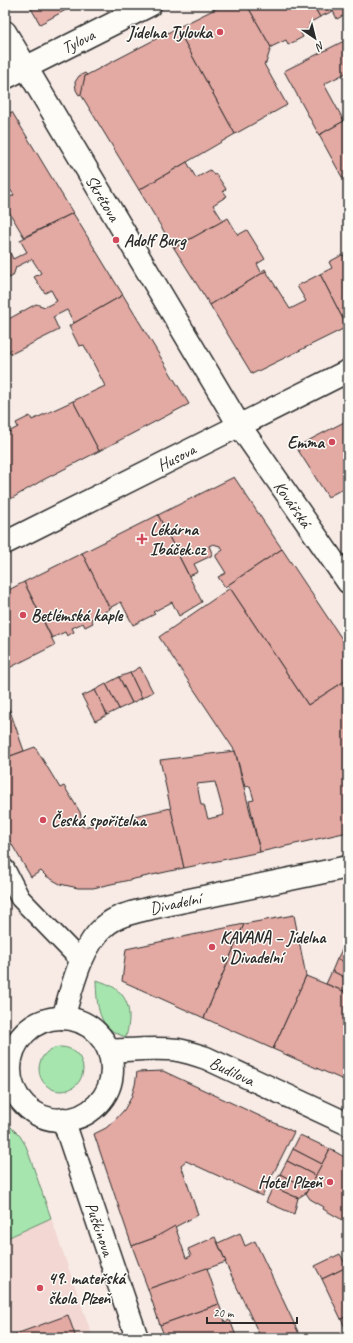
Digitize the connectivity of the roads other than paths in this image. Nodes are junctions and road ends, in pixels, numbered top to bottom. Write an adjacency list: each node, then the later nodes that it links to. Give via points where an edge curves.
1 (150, 5): 3 (street, Tylova)
2 (5, 32): 3 (street, Skrétova)
3 (26, 68): 4 (street, Tylova); 6 (street, Skrétova)
4 (5, 78)
5 (348, 371): 6 (street, Husova)
6 (239, 425): 7 (street, Husova); 8 (street, Kovářská)
7 (5, 544)
8 (348, 582)
9 (348, 867): 11 (street, Divadelní, via 125,915 104,926)
10 (5, 869): 11 (street, via 20,898)
11 (81, 961): 12 (street, Divadelní)
12 (63, 1018): 13 (street, via 80,1022 94,1030); 14 (street, via 45,1021 29,1029 17,1043)
13 (109, 1051): 15 (street, via 111,1077 101,1100 88,1112); 16 (street, Budilova, via 179,1050 206,1058)
14 (8, 1070): 15 (street, via 17,1095 29,1108 45,1117)
15 (63, 1119): 17 (street, Puškinova)
16 (348, 1124)
17 (138, 1338)

